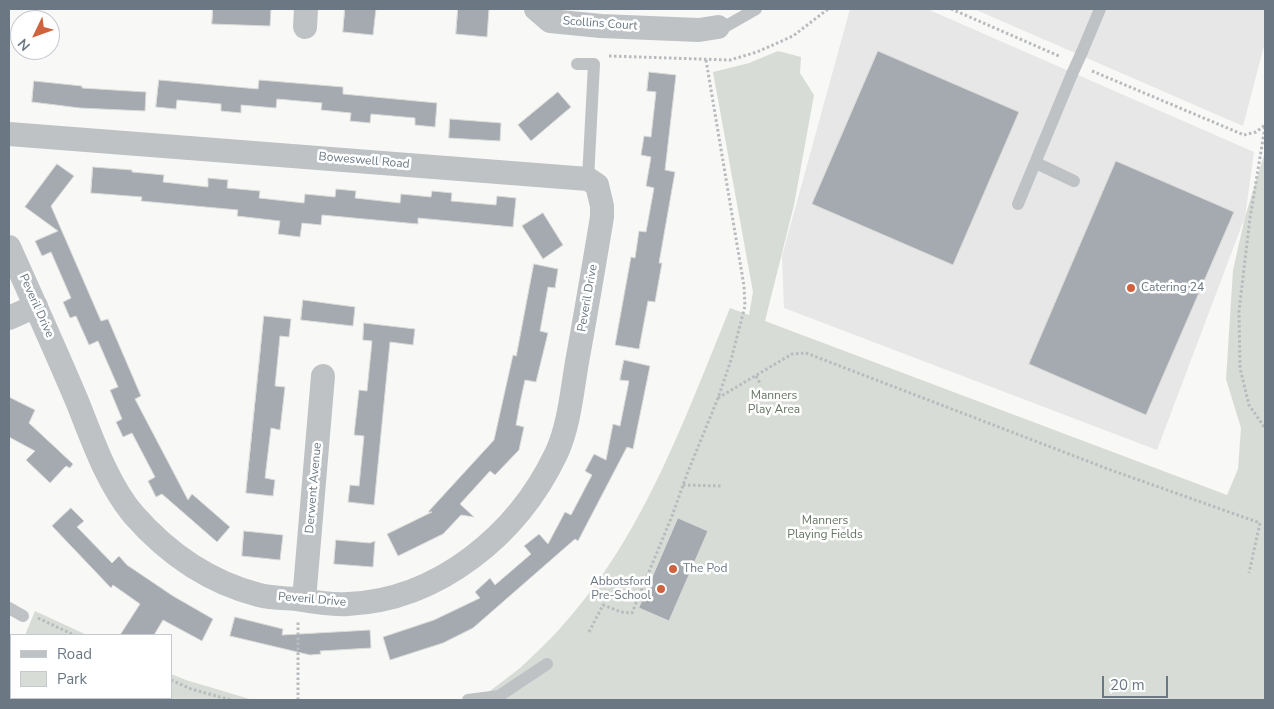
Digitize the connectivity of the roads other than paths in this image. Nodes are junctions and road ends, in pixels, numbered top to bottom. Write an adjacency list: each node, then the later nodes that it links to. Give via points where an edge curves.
1 (536, 9): 4 (street, Scollins Court, via 550,21 601,26)
2 (756, 9): 5 (lane)
3 (1100, 9): 8 (lane, bridge, via 1082,52 1071,67)
4 (669, 19): 5 (street, Scollins Court, via 698,30)
5 (718, 27)
6 (577, 64): 9 (lane, via 594,64)
7 (9, 134): 9 (street, Boweswell Road)
8 (1036, 163): 10 (lane); 11 (lane)
9 (588, 179): 16 (street, Peveril Drive, via 597,185 602,217 569,412 557,452 522,510 486,548 443,576 409,592 349,604)
10 (1074, 181)
11 (1018, 204)
12 (9, 247): 13 (street, Peveril Drive)
13 (36, 306): 14 (street); 16 (street, Peveril Drive, via 99,455 132,512 171,552 202,573 261,595)
14 (9, 318)
15 (323, 376): 16 (street, Derwent Avenue)
16 (304, 600)
17 (9, 608): 18 (lane)
18 (29, 616)
19 (547, 664): 20 (lane, via 499,696)
20 (468, 700)

